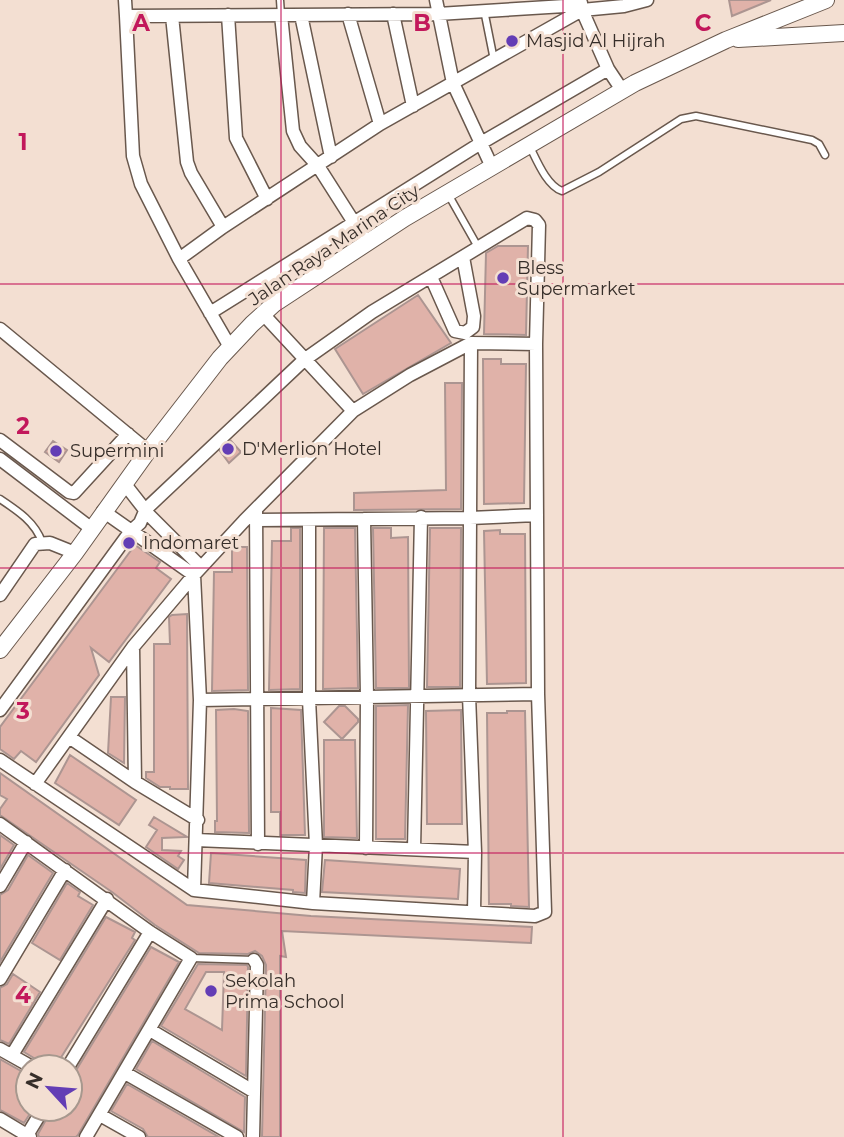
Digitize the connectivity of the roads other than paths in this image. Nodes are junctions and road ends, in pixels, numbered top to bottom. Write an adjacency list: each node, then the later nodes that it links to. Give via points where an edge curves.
1 (125, 0): 14 (street)
2 (280, 0): 11 (lane)
3 (436, 0): 9 (street)
4 (646, 0): 6 (street, via 624,6)
5 (826, 0): 17 (main road, Jalan Raya Marina City)
6 (581, 5): 7 (street); 18 (street); 19 (street)
7 (484, 10): 9 (street); 18 (lane)
8 (393, 14): 9 (street); 13 (street); 22 (street)
9 (438, 14): 20 (street)
10 (228, 15): 11 (street); 15 (street); 31 (street, via 236,138)
11 (281, 15): 12 (street); 28 (street, via 293,131)
12 (301, 15): 13 (street); 27 (street)
13 (348, 15): 23 (street)
14 (126, 16): 15 (street); 37 (street, via 134,156 141,184)
15 (172, 16): 33 (street, via 187,162)
16 (844, 33): 17 (main road, Jalan Raya Marina City)
17 (726, 40): 21 (main road, Jalan Raya Marina City)
18 (494, 60): 20 (street)
19 (608, 69): 21 (street); 24 (street)
20 (453, 83): 22 (street); 24 (street)
21 (622, 90): 25 (main road, Jalan Raya Marina City)
22 (412, 106): 23 (street)
23 (380, 124): 27 (street)
24 (481, 143): 29 (street); 32 (street)
25 (528, 145): 26 (lane, via 562,191 695,116 812,140); 29 (main road, Jalan Raya Marina City)
26 (825, 155)
27 (331, 157): 28 (street)
28 (318, 166): 31 (street); 32 (street)
29 (492, 167): 30 (main road, Jalan Raya Marina City)
30 (447, 193): 34 (main road, Jalan Raya Marina City); 35 (lane)
31 (267, 200): 33 (street)
32 (354, 221): 34 (street); 39 (street)
33 (223, 227): 37 (street)
34 (367, 243): 40 (main road, Jalan Raya Marina City)
35 (478, 247): 36 (street); 43 (street, via 527,218 539,225)
36 (463, 257): 38 (street); 38 (street, via 474,316 473,327 465,332 455,331)
37 (179, 259): 39 (street)
38 (431, 277): 45 (street)
39 (210, 313): 44 (street)
40 (263, 314): 44 (main road, Jalan Raya Marina City); 45 (street)
41 (0, 329): 47 (street)
42 (471, 343): 43 (street); 46 (street); 60 (street)
43 (536, 344): 58 (street)
44 (230, 347): 49 (main road, Jalan Raya Marina City)
45 (304, 360): 46 (street); 55 (street)
46 (353, 411): 57 (street)
47 (128, 434): 49 (street); 50 (street, via 74,493)
48 (0, 440): 50 (street)
49 (148, 451): 53 (main road, Jalan Raya Marina City)
50 (19, 454): 52 (lane)
51 (0, 459): 52 (street)
52 (11, 467): 63 (street)
53 (124, 483): 55 (street); 56 (main road, Jalan Raya Marina City)
54 (0, 499): 65 (lane, via 22,514)
55 (146, 509): 64 (street); 67 (street)
56 (103, 511): 63 (main road, Jalan Raya Marina City); 64 (street)
57 (257, 515): 62 (street); 67 (street); 77 (street)
58 (537, 515): 60 (street); 71 (street)
59 (421, 517): 60 (street); 61 (street); 73 (street)
60 (470, 518): 72 (street)
61 (364, 519): 62 (street); 74 (street)
62 (309, 520): 75 (street)
63 (92, 529): 66 (main road, Jalan Raya Marina City)
64 (130, 532): 67 (street); 78 (street)
65 (42, 542): 66 (street); 68 (street, via 35,544)
66 (75, 553): 70 (main road, Jalan Raya Marina City)
67 (197, 571): 69 (street); 76 (street)
68 (0, 595)
69 (133, 647): 79 (street); 81 (street)
70 (0, 650)
71 (538, 694): 72 (street); 97 (street, via 545,912 536,916)
72 (469, 695): 73 (street); 91 (street)
73 (417, 696): 74 (street); 90 (street)
74 (368, 697): 75 (street); 89 (street)
75 (309, 699): 77 (street); 88 (street)
76 (200, 700): 77 (street); 83 (street)
77 (258, 700): 87 (street)
78 (0, 710)
79 (69, 737): 81 (street); 82 (street)
80 (0, 760): 82 (street)
81 (135, 782): 83 (street)
82 (35, 784): 94 (street)
83 (198, 820): 85 (street)
84 (0, 824): 86 (street)
85 (197, 840): 87 (street); 94 (street)
86 (26, 842): 92 (street); 93 (street)
87 (258, 844): 88 (street)
88 (316, 845): 89 (street); 96 (street)
89 (366, 848): 90 (street)
90 (414, 849): 91 (street)
91 (475, 852): 97 (street)
92 (65, 870): 95 (street); 101 (street)
93 (0, 886)
94 (200, 890): 96 (street)
95 (107, 899): 98 (street); 103 (street)
96 (313, 902): 97 (street)
97 (474, 912)
98 (150, 932): 99 (street); 104 (street)
99 (191, 958): 100 (lane); 102 (street)
100 (254, 960): 106 (street)
101 (0, 979)
102 (150, 1030): 105 (street); 106 (street)
103 (6, 1052)
104 (77, 1053)
105 (125, 1073): 107 (street); 112 (street)
106 (253, 1091): 113 (street)
107 (100, 1115): 110 (street); 111 (street)
108 (0, 1119): 109 (street)
109 (28, 1136)
110 (86, 1137)
111 (139, 1137)
112 (237, 1137)
113 (253, 1137)

